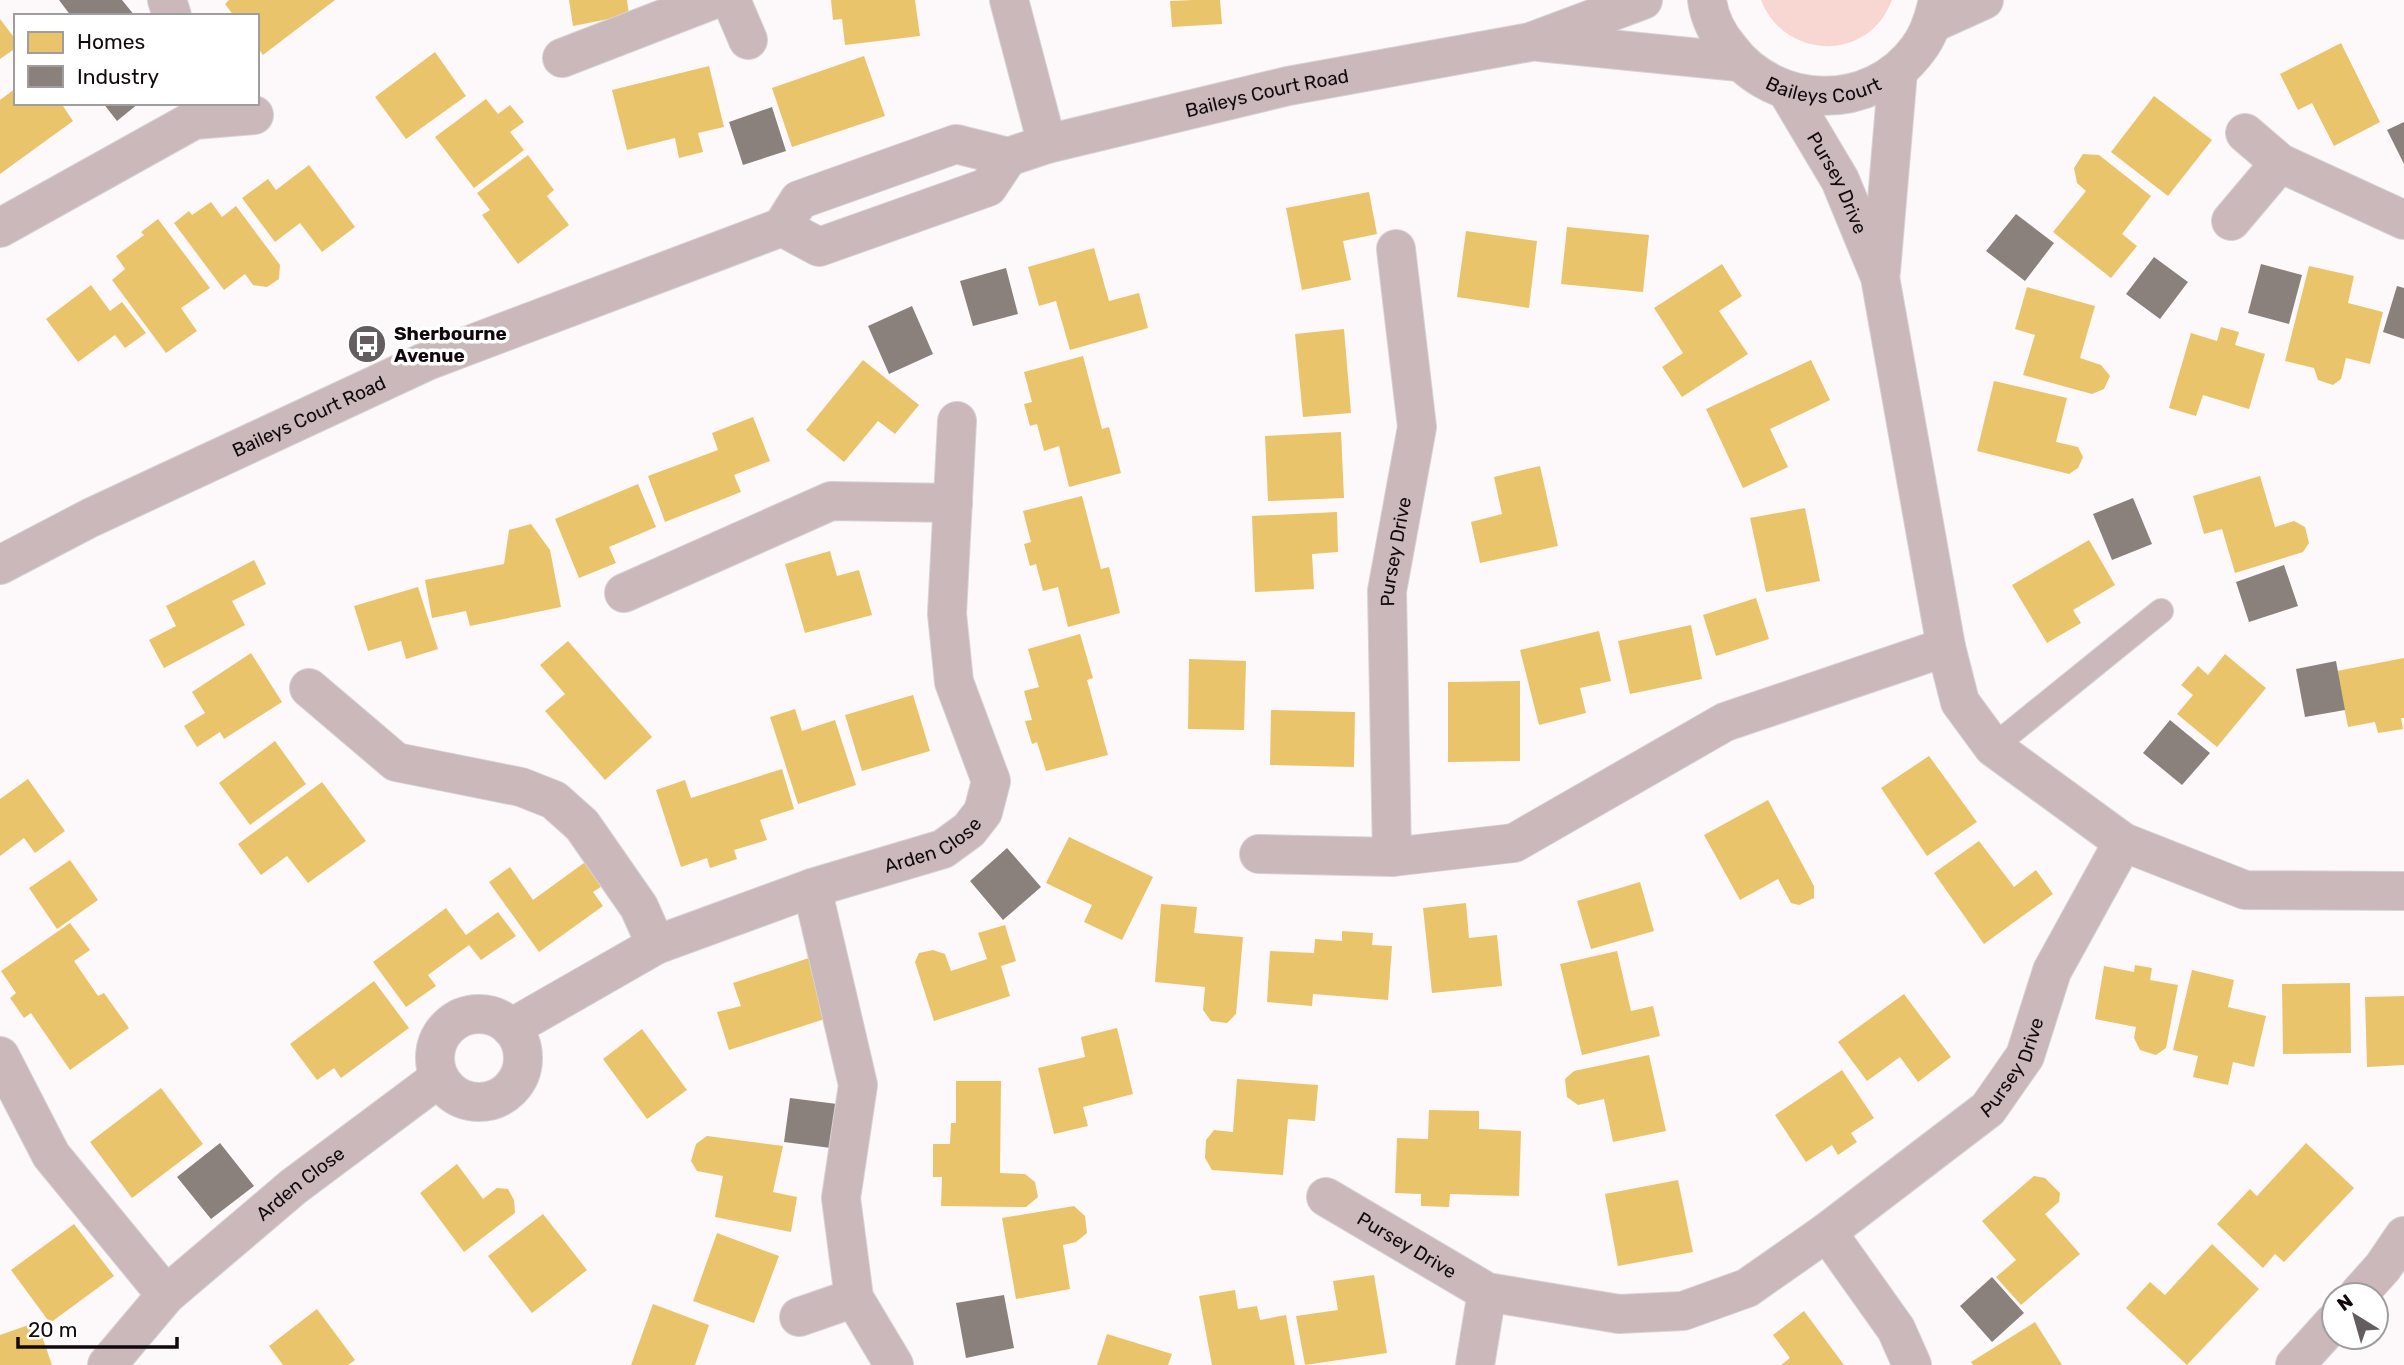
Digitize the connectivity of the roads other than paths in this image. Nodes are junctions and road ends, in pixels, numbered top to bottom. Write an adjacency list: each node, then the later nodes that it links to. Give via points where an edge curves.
1 (712, 0): 10 (street)
2 (731, 0): 8 (street)
3 (1009, 0): 17 (street)
4 (1643, 0): 9 (street, Baileys Court Road)
5 (1707, 0): 11 (street, Baileys Court, via 1720,37)
6 (1984, 0): 7 (street)
7 (1936, 11): 12 (street, Baileys Court, via 1919,49)
8 (748, 40)
9 (1530, 41): 11 (street, Baileys Court Road); 17 (street, Baileys Court Road, via 1288,86)
10 (562, 58)
11 (1739, 62): 13 (street, Baileys Court)
12 (1898, 71): 13 (street, Baileys Court, via 1864,90 1826,97); 25 (street, Pursey Drive)
13 (1787, 92): 25 (street, Pursey Drive, via 1840,180)
14 (193, 111): 15 (street); 22 (street)
15 (254, 116)
16 (2245, 133): 19 (street)
17 (1047, 144): 18 (street, Baileys Court Road)
18 (1007, 157): 23 (street, via 956,144 799,200); 23 (street, via 988,187 818,247)
19 (2280, 163): 20 (street); 21 (street)
20 (2404, 220)
21 (2231, 221)
22 (0, 228)
23 (782, 228): 28 (street, Baileys Court Road, via 427,361 90,518)
24 (1396, 249): 36 (street, Pursey Drive, via 1417,427 1387,591)
25 (1880, 277): 31 (street, Pursey Drive)
26 (957, 421): 27 (street, Arden Close)
27 (953, 503): 29 (street, via 831,501); 37 (street, Arden Close, via 947,614 954,682 992,781 983,812 969,830 943,849)
28 (0, 565)
29 (624, 593)
30 (2161, 611): 33 (lane)
31 (1946, 647): 33 (street, Pursey Drive, via 1960,702); 36 (street, via 1725,722 1514,842)
32 (309, 688): 39 (street, via 396,762 521,787 554,800 582,825 639,907)
33 (1993, 747): 34 (street, Pursey Drive)
34 (2123, 842): 38 (street, Pursey Drive, via 2245,890); 44 (street, Pursey Drive, via 2052,971 2025,1056 1989,1109)
35 (1259, 854): 36 (street)
36 (1392, 857)
37 (812, 888): 39 (street, Arden Close); 49 (street, via 858,1085 841,1198)
38 (2404, 891)
39 (656, 945): 40 (street, Arden Close)
40 (511, 1028): 42 (street, via 480,1015 448,1027 435,1051); 42 (street, via 521,1048 522,1071 504,1095 490,1101 461,1099)
41 (0, 1056): 48 (street, via 51,1155)
42 (439, 1078): 48 (street, Arden Close, via 293,1187)
43 (1326, 1197): 47 (street, Pursey Drive)
44 (1827, 1232): 47 (street, Pursey Drive, via 1747,1288 1683,1311 1619,1314); 55 (street, via 1896,1329)
45 (2397, 1263): 46 (street)
46 (2375, 1281)
47 (1488, 1292): 54 (street)
48 (166, 1295): 52 (street, Arden Close)
49 (854, 1298): 50 (street); 53 (street)
50 (799, 1317)
51 (2320, 1337): 56 (street)
52 (107, 1365)
53 (894, 1365)
54 (1475, 1365)
55 (1912, 1365)
56 (2295, 1365)

